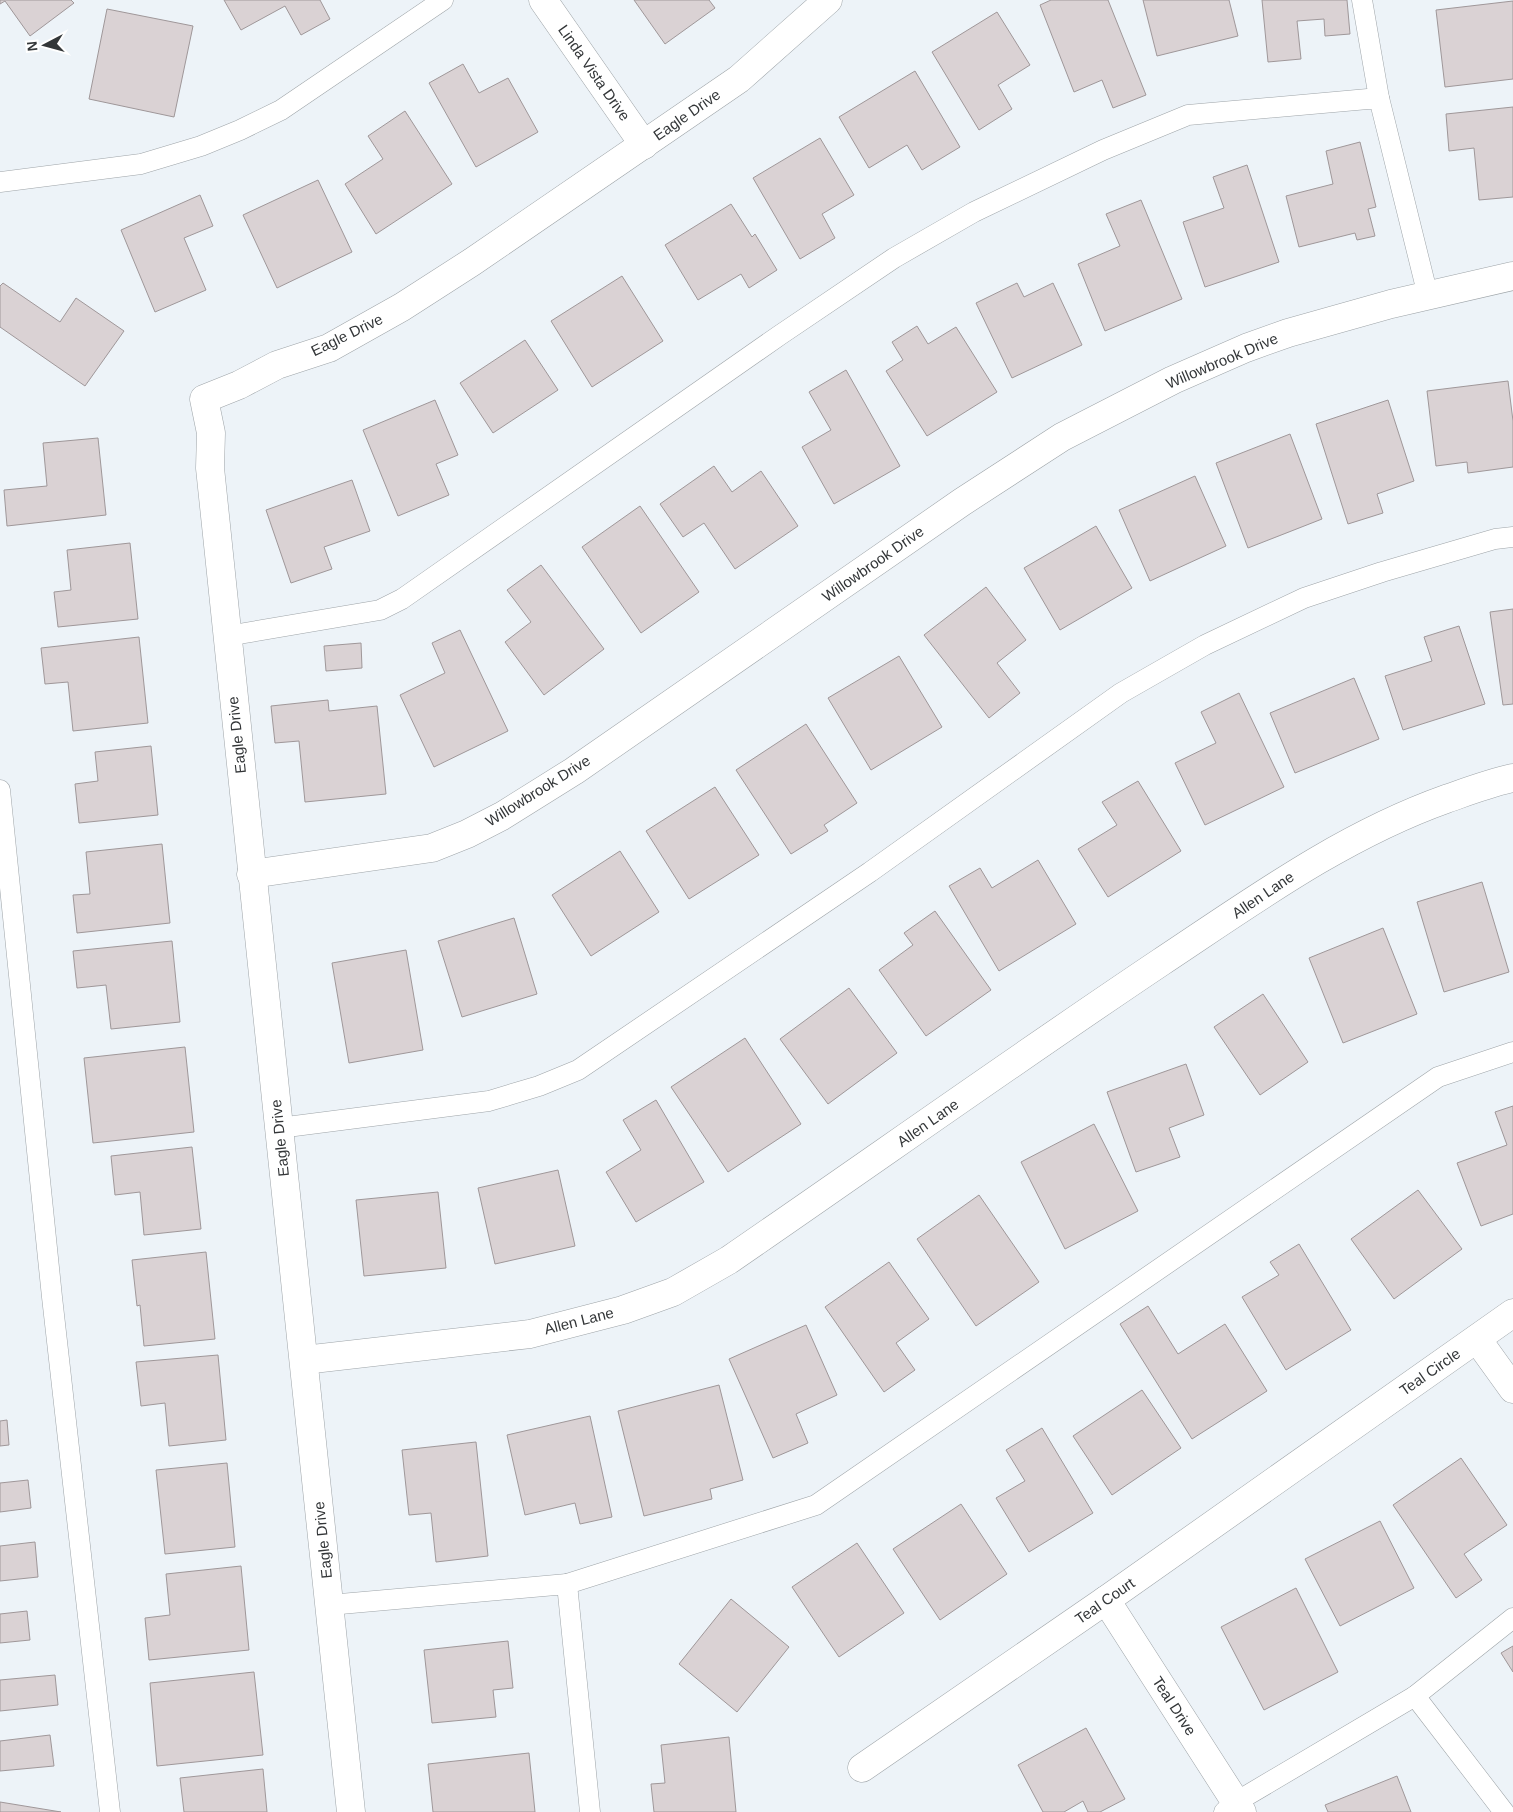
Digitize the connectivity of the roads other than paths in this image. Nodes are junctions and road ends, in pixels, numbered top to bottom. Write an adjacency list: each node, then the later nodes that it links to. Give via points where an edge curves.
1 (443, 0): 7 (lane, via 281,110 201,146 141,164)
2 (543, 0): 6 (street, Linda Vista Drive)
3 (828, 0): 6 (street, Eagle Drive, via 739,79)
4 (1362, 0): 5 (lane)
5 (1379, 98): 9 (lane); 11 (lane, via 1188,116 1103,150 974,212 894,258 402,599 380,610)
6 (644, 145): 11 (street, Eagle Drive, via 402,307 329,348 277,365 239,386 204,399 211,433 210,468)
7 (0, 182)
8 (1513, 276): 9 (street, Willowbrook Drive)
9 (1428, 296): 14 (street, Willowbrook Drive, via 1288,333 1246,348 1173,380 1062,438 962,502 574,771 467,834 432,848)
10 (1513, 537): 16 (lane, via 1457,550 1304,598 1197,650 1121,693 870,872 578,1070 489,1101)
11 (227, 636): 14 (street, Eagle Drive)
12 (1513, 778): 19 (street, Allen Lane, via 1418,809 1300,870 729,1260 673,1292 622,1310 530,1334)
13 (0, 790): 29 (lane, via 52,1297)
14 (251, 874): 16 (street, Eagle Drive)
15 (1513, 1052): 22 (lane, via 1438,1076 816,1505)
16 (279, 1128): 19 (street, Eagle Drive)
17 (1513, 1313): 18 (street, Teal Circle)
18 (1476, 1339): 20 (street); 21 (street, Teal Circle)
19 (304, 1360): 24 (street, Eagle Drive)
20 (1513, 1389)
21 (1347, 1431): 23 (street, Teal Court)
22 (567, 1584): 24 (lane); 31 (lane)
23 (1106, 1600): 27 (street, Teal Court); 28 (street, Teal Drive)
24 (329, 1605): 30 (street, Eagle Drive)
25 (1513, 1618): 26 (lane)
26 (1414, 1696): 28 (lane); 32 (lane)
27 (862, 1768)
28 (1234, 1809)
29 (110, 1812)
30 (350, 1812)
31 (590, 1812)
32 (1504, 1812)

